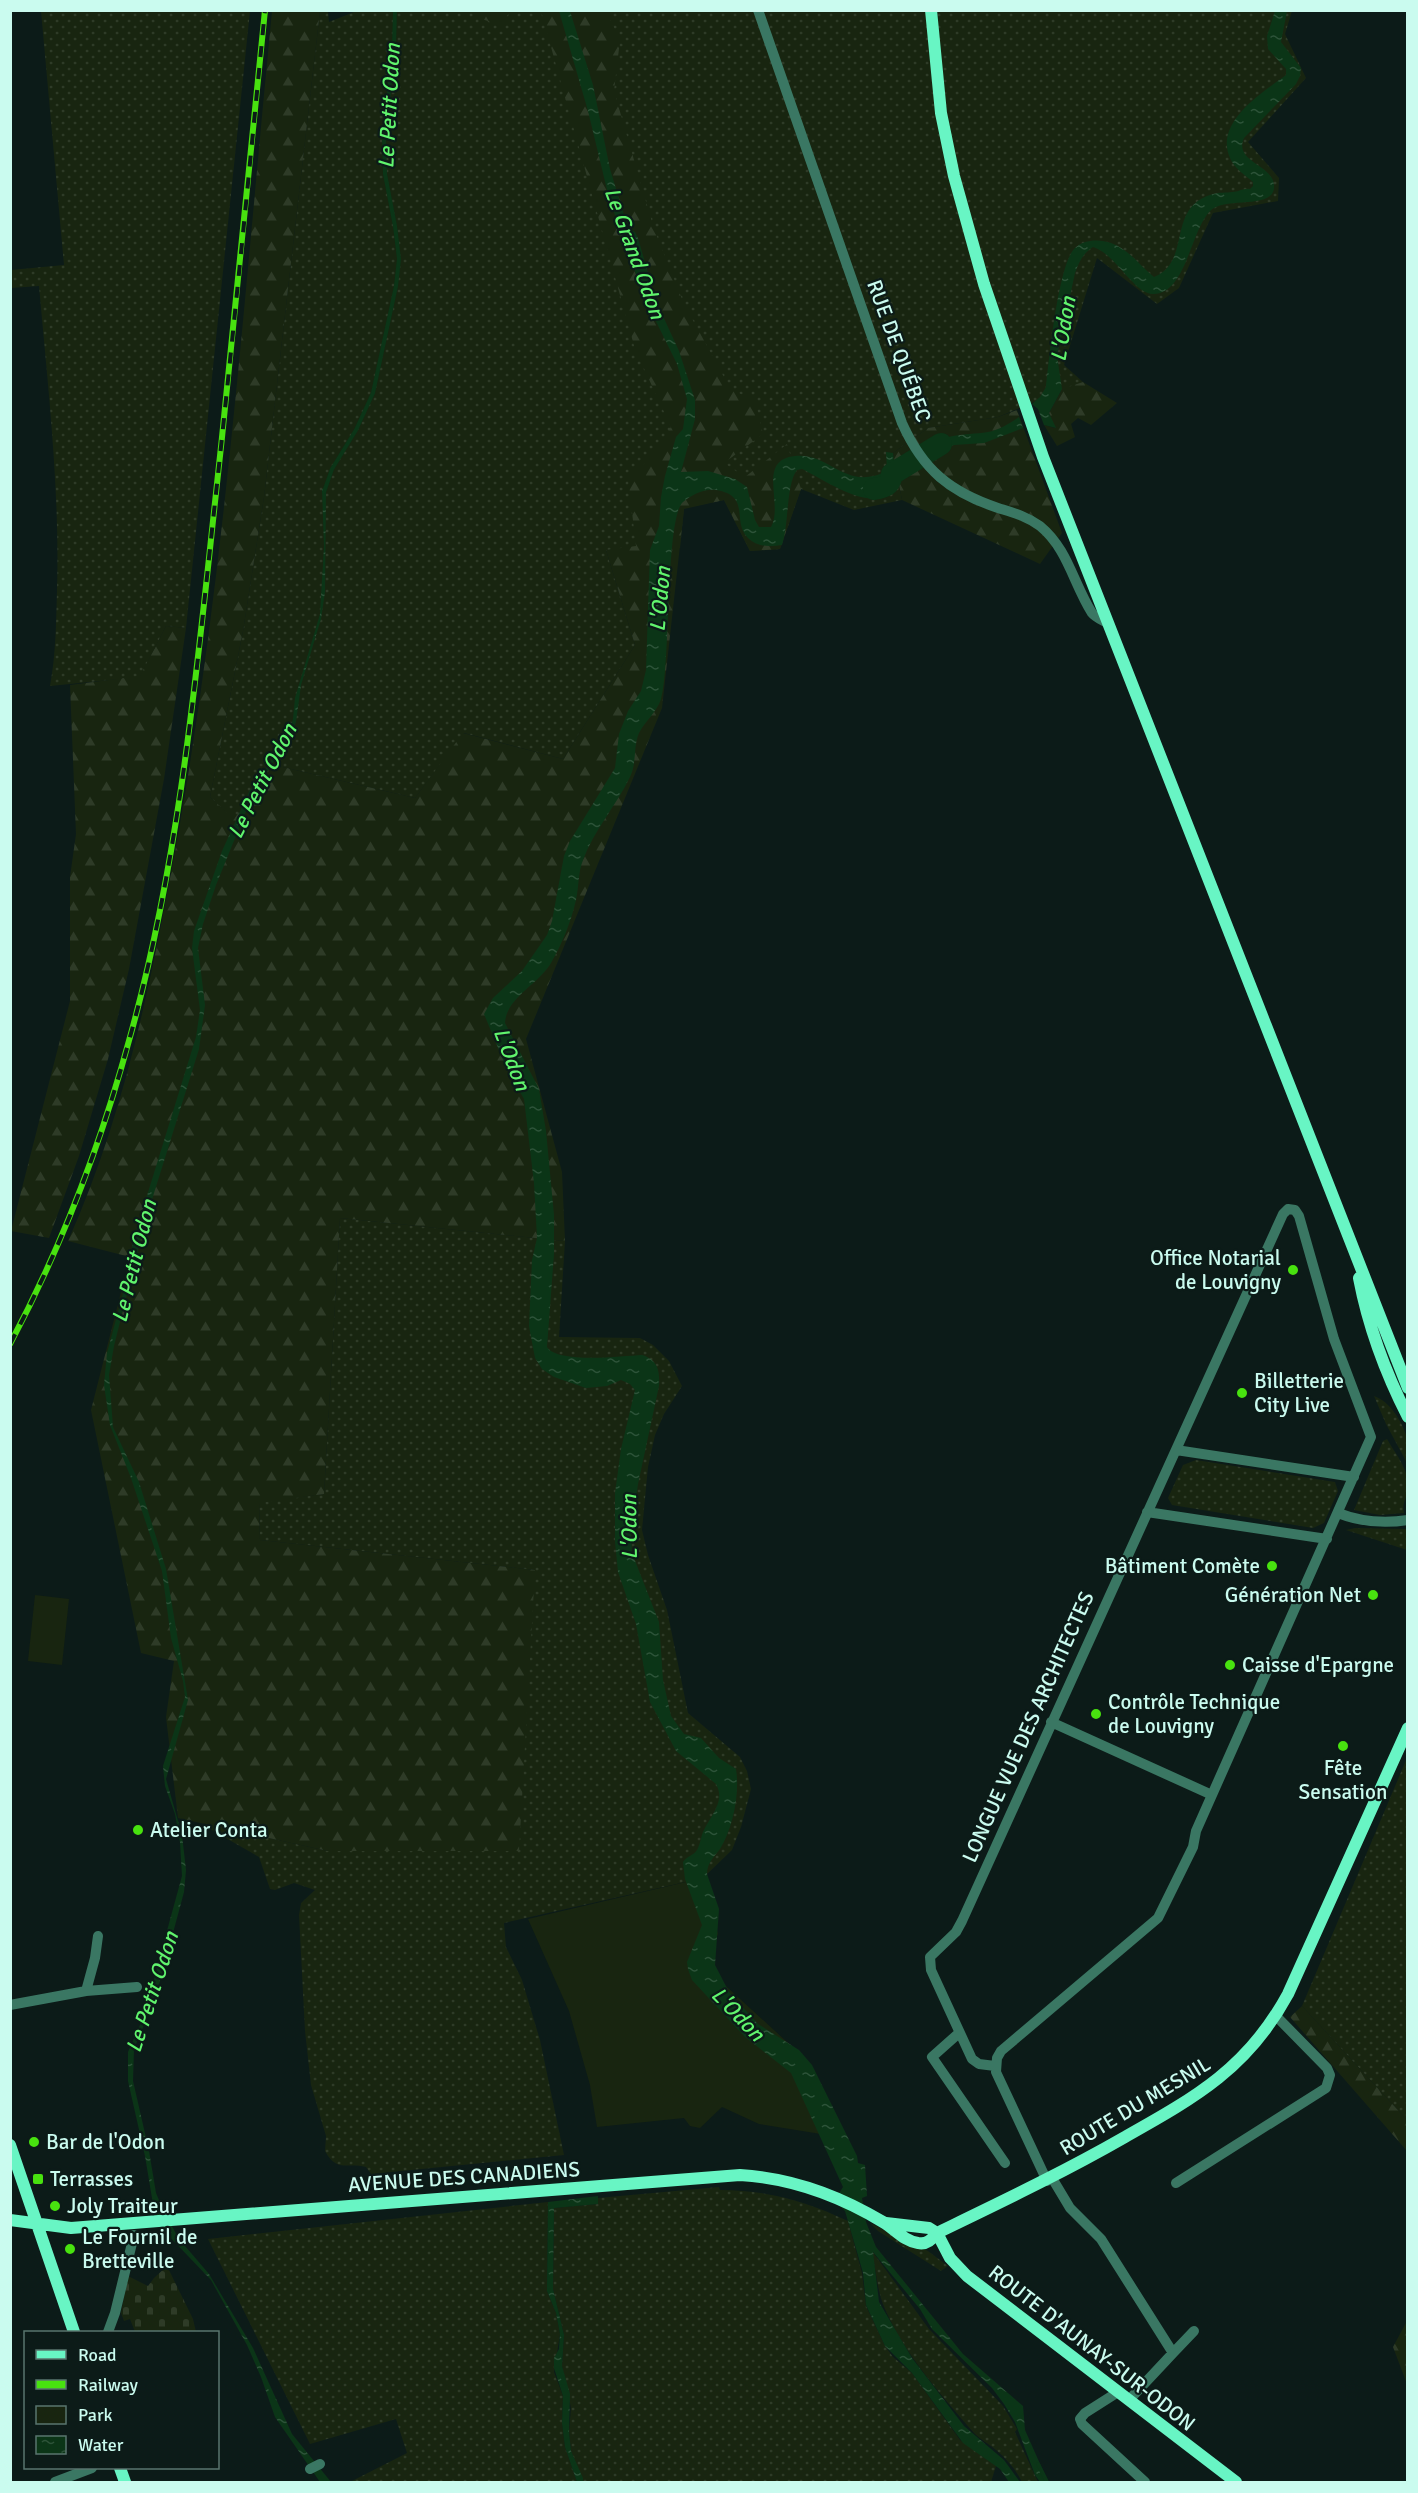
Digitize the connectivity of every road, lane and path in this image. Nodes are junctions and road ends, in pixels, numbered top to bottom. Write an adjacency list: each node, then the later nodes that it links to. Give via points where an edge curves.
1 (758, 10): 3 (street, RUE DE QUÉBEC, via 912,445 938,477 962,494 1019,513 1040,526 1062,551 1093,615)
2 (931, 10): 3 (main road, via 941,113 984,284 1043,457)
3 (1107, 623): 4 (main road)
4 (1355, 1259): 5 (main road); 6 (main road, via 1370,1318)
5 (1407, 1388)
6 (1407, 1417)
7 (1176, 1450): 8 (street); 8 (street, LONGUE VUE DES ARCHITECTES, via 1283,1214 1288,1209 1295,1210 1334,1339 1371,1437); 9 (street, LONGUE VUE DES ARCHITECTES)
8 (1354, 1477): 10 (street)
9 (1147, 1512): 12 (street); 13 (street, LONGUE VUE DES ARCHITECTES)
10 (1338, 1513): 11 (street, via 1355,1520); 12 (street)
11 (1407, 1520)
12 (1327, 1539): 15 (street)
13 (1051, 1722): 15 (street); 21 (street, LONGUE VUE DES ARCHITECTES, via 959,1928 929,1960)
14 (1407, 1728): 20 (main road, ROUTE DU MESNIL)
15 (1212, 1795): 22 (street, via 1193,1847 1158,1918 1001,2051)
16 (98, 1936): 18 (street)
17 (136, 1987): 18 (street)
18 (86, 1991): 19 (street)
19 (10, 2005)
20 (1276, 2016): 25 (main road, ROUTE DU MESNIL, via 1254,2046 1205,2090); 26 (street, via 1327,2068 1330,2075 1326,2088)
21 (959, 2033): 22 (street, via 974,2063); 24 (street, via 932,2057)
22 (995, 2066): 25 (street)
23 (10, 2145): 29 (main road)
24 (1005, 2163)
25 (1049, 2179): 30 (main road, ROUTE DU MESNIL); 35 (street, via 1070,2208 1101,2239)
26 (1176, 2183)
27 (10, 2220): 29 (main road, AVENUE DES CANADIENS)
28 (885, 2223): 29 (main road, AVENUE DES CANADIENS, via 793,2182 732,2175 70,2228); 30 (main road, ROUTE DU MESNIL, via 918,2243 931,2241)
29 (37, 2224): 32 (main road)
30 (938, 2233): 36 (main road, ROUTE D'AUNAY-SUR-ODON, via 950,2258 967,2276)
31 (134, 2235): 33 (street)
32 (74, 2331)
33 (108, 2331)
34 (1194, 2331): 35 (street)
35 (1173, 2353): 37 (street)
36 (1118, 2392): 37 (main road, ROUTE D'AUNAY-SUR-ODON); 40 (street, via 1080,2419)
37 (1129, 2400): 41 (main road, ROUTE D'AUNAY-SUR-ODON)
38 (89, 2469): 39 (street)
39 (55, 2482)
40 (1145, 2482)
41 (1236, 2482)

